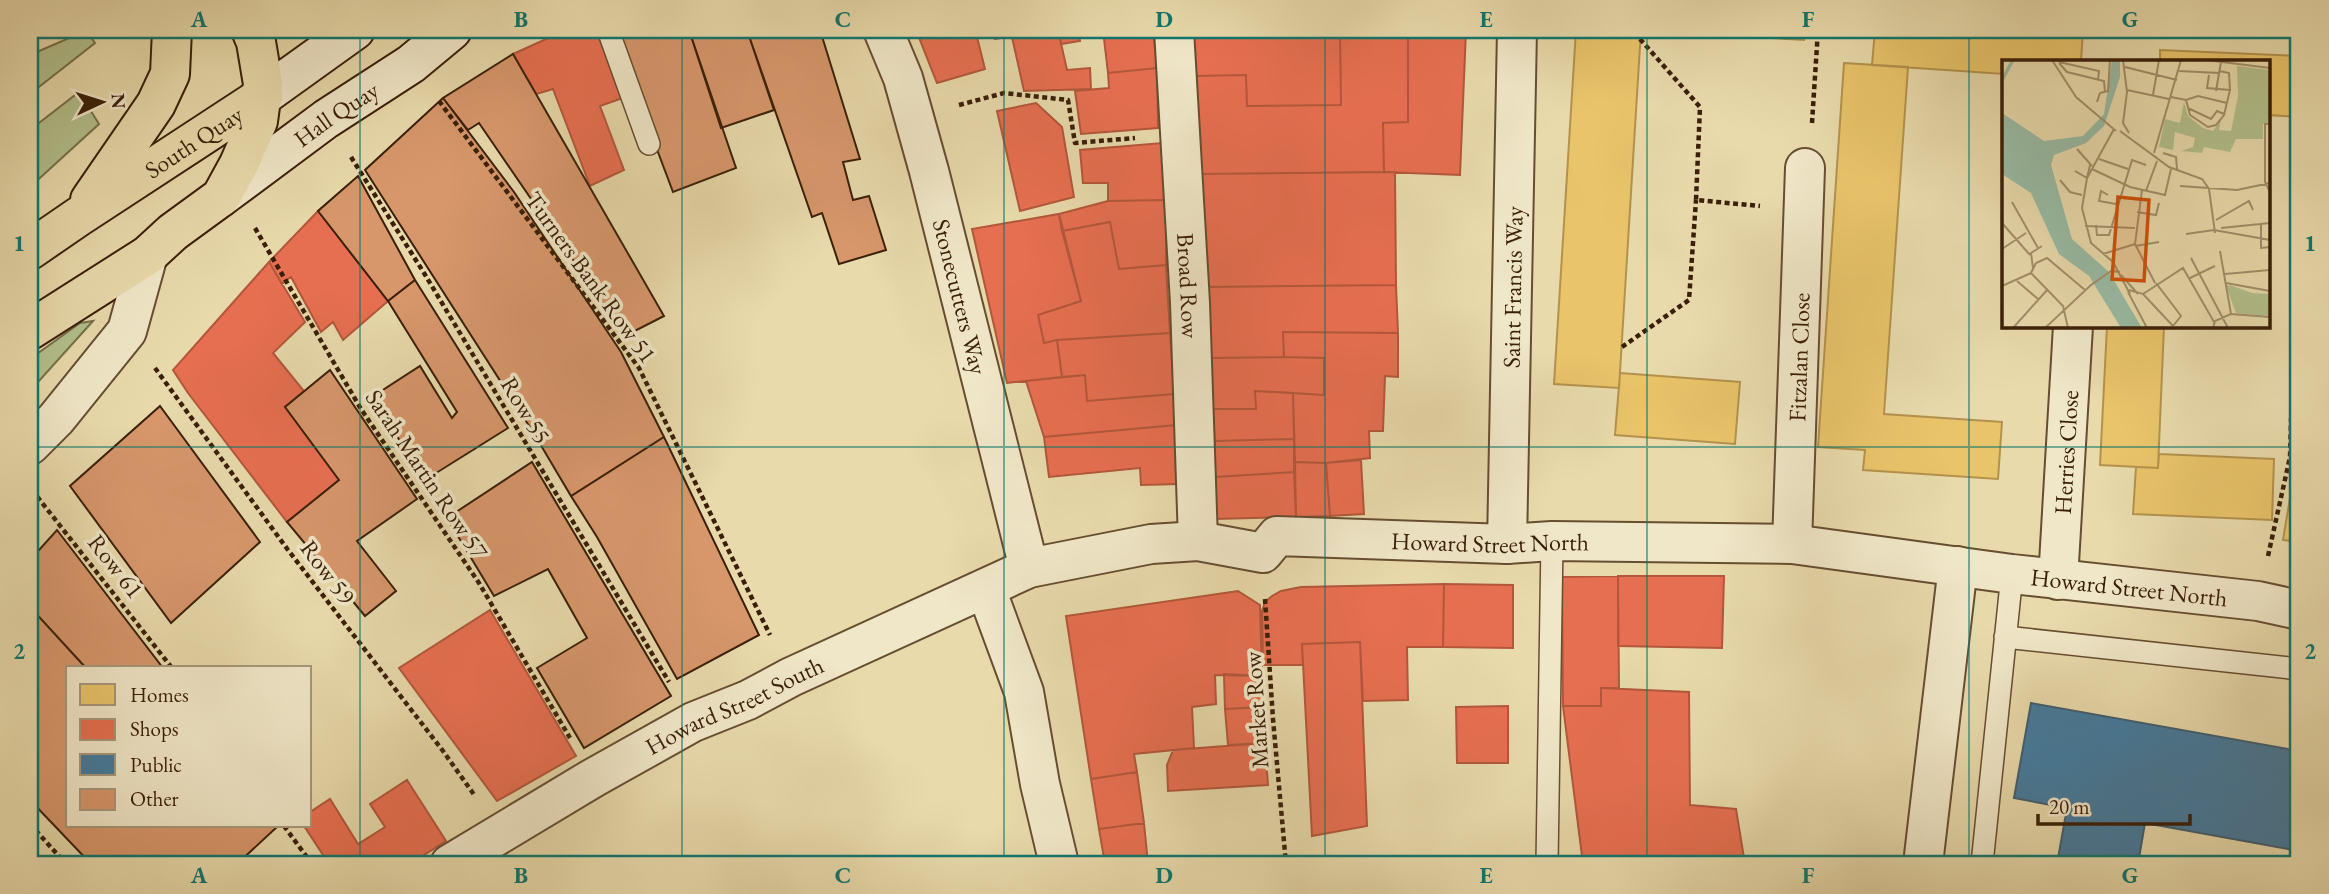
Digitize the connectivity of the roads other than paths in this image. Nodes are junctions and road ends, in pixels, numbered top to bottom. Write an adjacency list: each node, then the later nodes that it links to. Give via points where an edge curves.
1 (172, 30): 13 (main road, via 170,74 156,104)
2 (251, 30): 9 (main road)
3 (355, 30): 9 (street, South Quay)
4 (452, 30): 12 (street, Hall Quay, via 411,64)
5 (608, 30): 10 (lane)
6 (883, 30): 24 (street, Stonecutters Way, via 929,171)
7 (1174, 30): 19 (street, Broad Row)
8 (1517, 30): 21 (street, Saint Francis Way)
9 (263, 96): 12 (main road, via 258,121); 13 (main road, South Quay)
10 (649, 144)
11 (1805, 169): 22 (street, Fitzalan Close)
12 (227, 192): 15 (main road)
13 (78, 216): 14 (main road, South Quay)
14 (30, 250)
15 (148, 255): 17 (main road); 18 (street, via 127,331 57,419)
16 (2073, 327): 26 (street, Herries Close)
17 (30, 330)
18 (30, 444)
19 (1198, 541): 21 (street, Howard Street North, via 1263,553 1277,536); 24 (street, via 1151,544)
20 (1552, 541): 21 (street, Howard Street North); 22 (street, Howard Street North); 33 (lane)
21 (1507, 544)
22 (1792, 544): 23 (street, Howard Street North)
23 (1958, 566): 25 (street, Howard Street North); 34 (street)
24 (1029, 568): 27 (street, Howard Street South)
25 (2012, 574): 26 (street, Howard Street North); 29 (lane)
26 (2058, 580): 28 (street, Howard Street North, via 2258,601)
27 (986, 589): 31 (street, Howard Street South, via 693,722); 32 (street, via 1024,692)
28 (2299, 610)
29 (2005, 637): 30 (lane); 35 (lane)
30 (2299, 670)
31 (450, 864)
32 (1059, 864)
33 (1548, 864)
34 (1923, 864)
35 (1982, 864)

